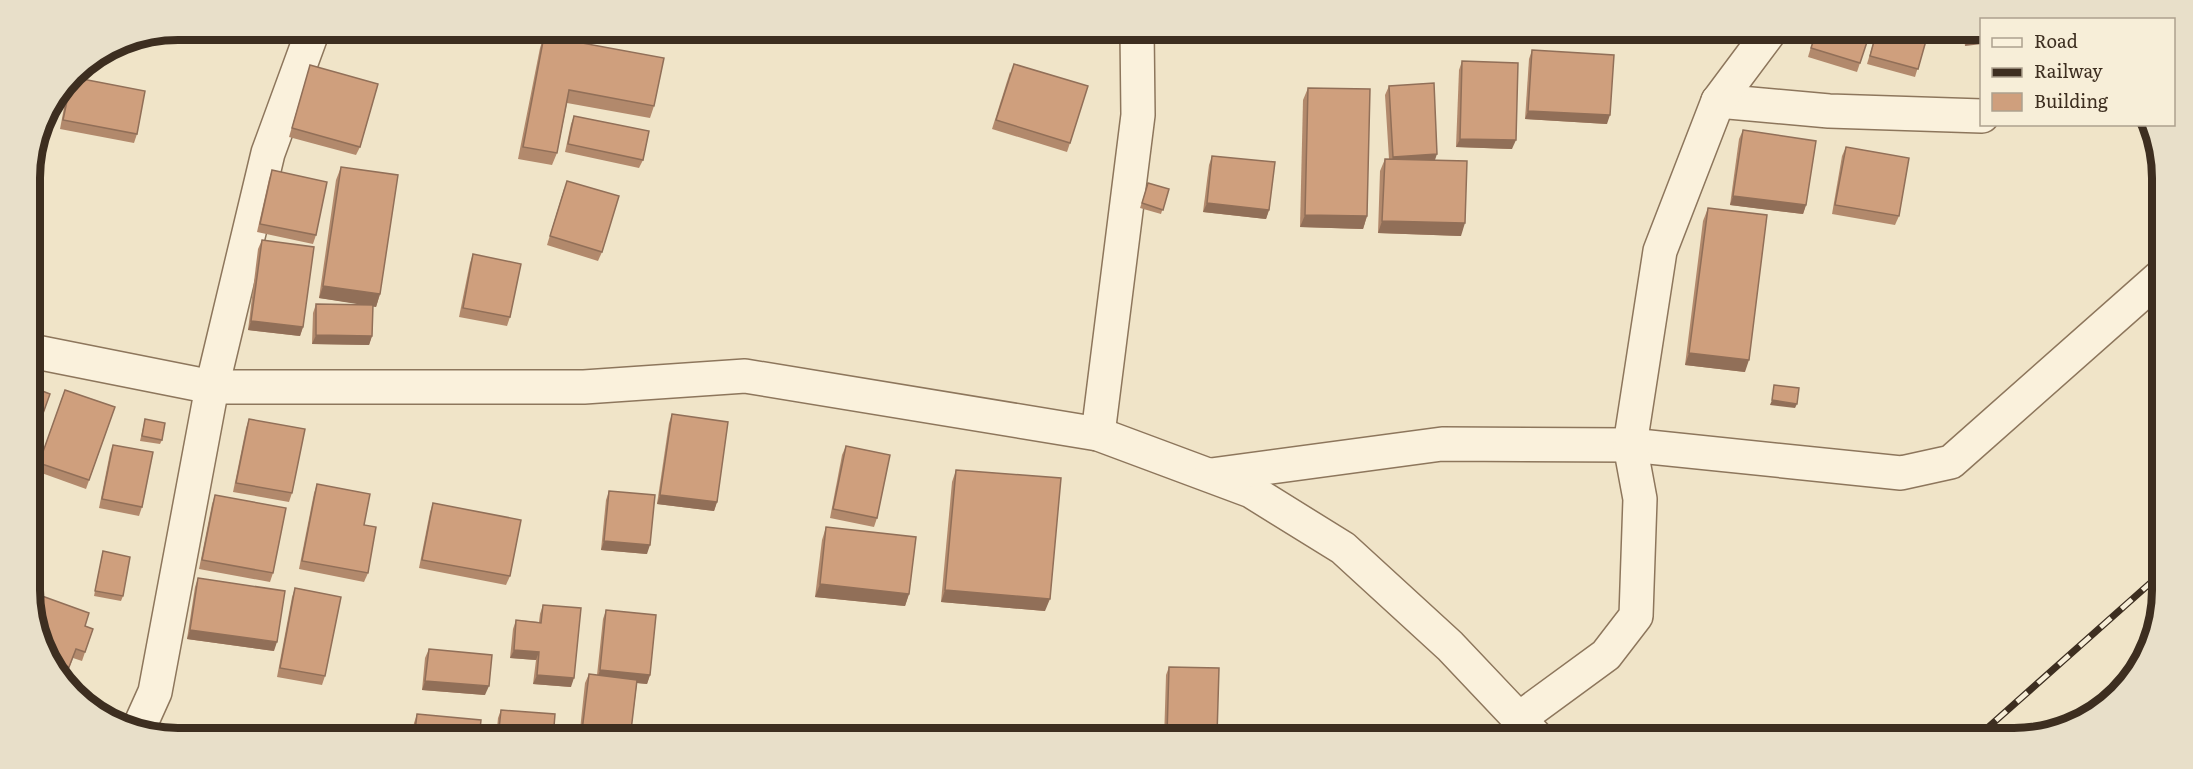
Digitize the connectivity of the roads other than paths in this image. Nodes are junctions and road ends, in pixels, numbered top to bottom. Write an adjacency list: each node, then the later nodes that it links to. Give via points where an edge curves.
1 (1137, 40): 9 (street, via 1138,115)
2 (1763, 40): 4 (street)
3 (309, 41): 8 (street, via 268,153)
4 (1718, 101): 5 (street, via 1829,111); 10 (street, via 1659,252)
5 (1980, 116)
6 (2152, 284): 10 (street, via 1951,462 1901,473)
7 (41, 353): 8 (street)
8 (212, 387): 9 (street, via 584,387 745,376); 12 (street, via 155,693)
9 (1098, 434): 11 (street)
10 (1630, 445): 11 (street, via 1442,444); 14 (street, via 1640,499 1636,616 1606,655)
11 (1208, 475): 13 (street, via 1251,491 1343,548 1450,646)
12 (141, 724)
13 (1528, 728)
14 (1530, 728)

